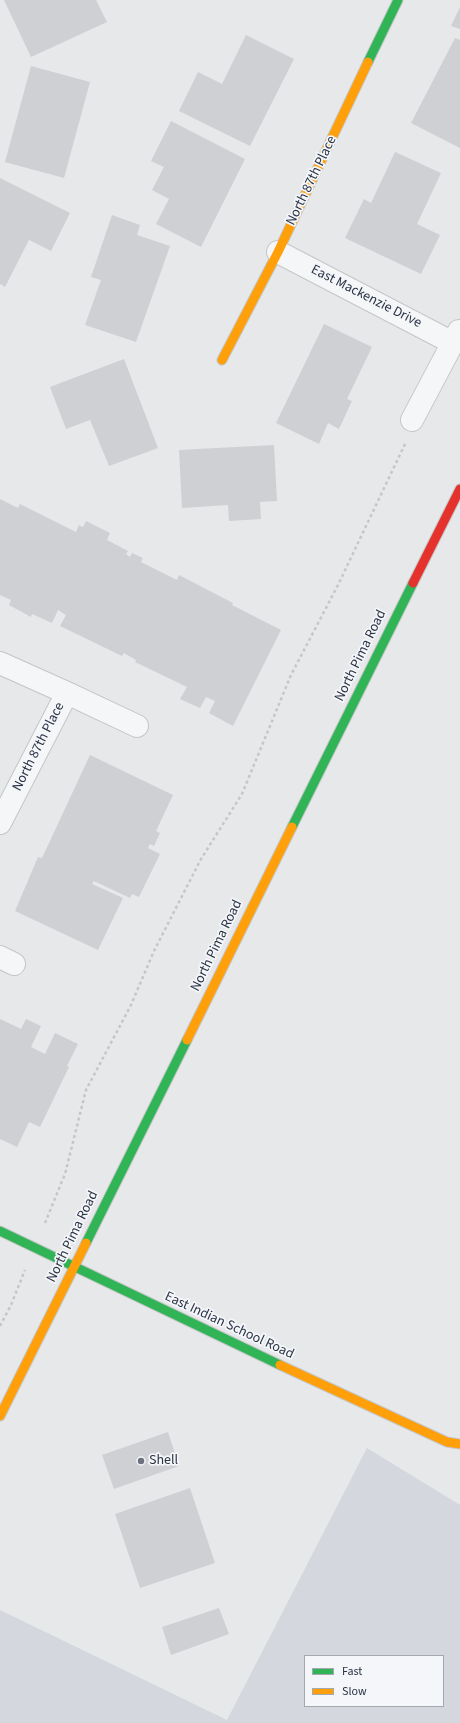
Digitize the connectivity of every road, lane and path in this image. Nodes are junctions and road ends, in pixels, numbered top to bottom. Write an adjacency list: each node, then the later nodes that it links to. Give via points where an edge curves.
1 (398, 0): 2 (main road, North 87th Place)
2 (278, 252): 3 (street, East Mackenzie Drive); 4 (main road, North 87th Place)
3 (457, 336): 5 (street)
4 (222, 360)
5 (412, 420): 11 (path, via 414,423 400,455 338,585 291,675 252,767 248,783 201,859 154,951 131,1005 86,1090)
6 (460, 489): 13 (main road, North Pima Road)
7 (0, 663): 8 (street)
8 (67, 693): 9 (street); 10 (street, North 87th Place)
9 (137, 726)
10 (0, 823)
11 (59, 1189)
12 (0, 1231): 13 (main road, East Indian School Road)
13 (74, 1268): 16 (main road, North Pima Road); 17 (main road, East Indian School Road)
14 (11, 1304): 15 (path)
15 (0, 1326)
16 (0, 1416)
17 (447, 1442): 18 (main road, East Indian School Road); 19 (main road, East Indian School Road)
18 (460, 1444)
19 (460, 1454)

